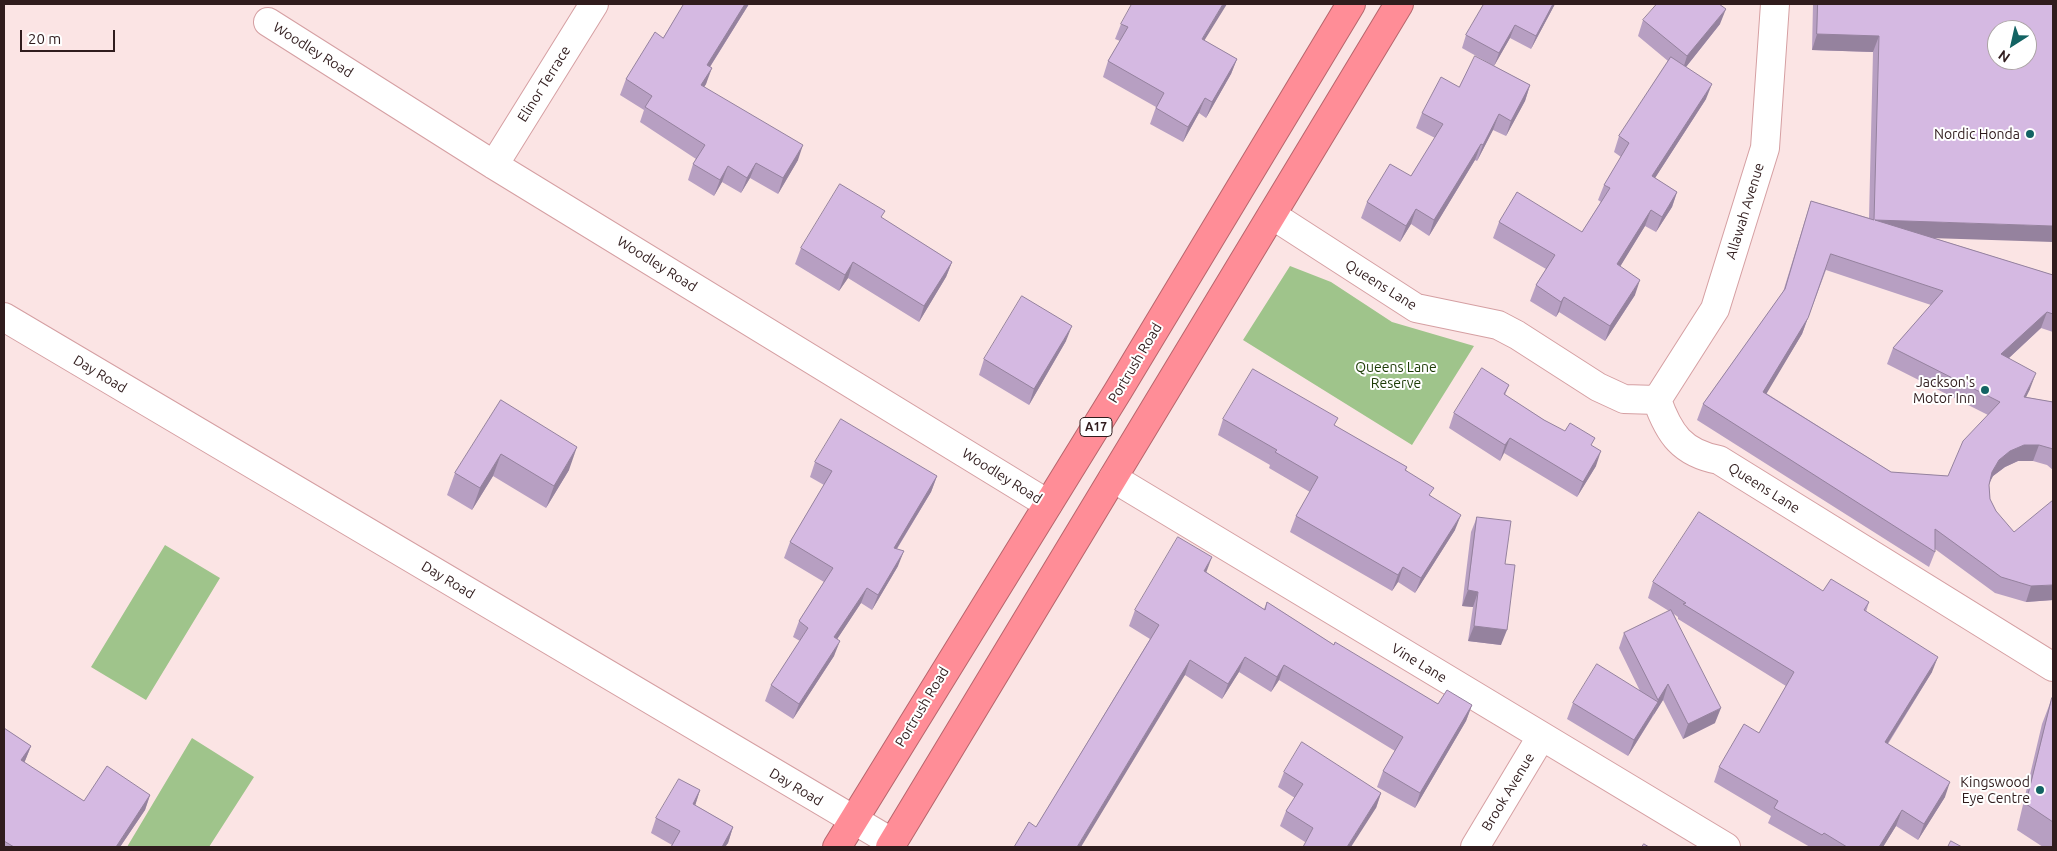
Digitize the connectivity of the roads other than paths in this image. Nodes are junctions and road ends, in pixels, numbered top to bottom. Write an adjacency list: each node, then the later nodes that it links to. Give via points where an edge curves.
1 (594, 4): 6 (street, Elinor Terrace)
2 (1351, 4): 11 (highway, Portrush Road / A17)
3 (1399, 4): 7 (highway)
4 (1775, 4): 9 (street, Allawah Avenue, via 1765,148 1715,309)
5 (268, 22): 6 (street, Woodley Road)
6 (494, 165): 11 (street, Woodley Road)
7 (1272, 215): 9 (street, Queens Lane, via 1416,308 1498,325 1598,387 1624,399); 10 (highway)
8 (4, 317): 14 (street, Day Road)
9 (1657, 400): 12 (street, Queens Lane, via 1666,426 1686,449 1719,460)
10 (1113, 478): 13 (street, Vine Lane); 15 (highway)
11 (1048, 504): 14 (highway, Portrush Road / A17)
12 (2053, 667)
13 (1541, 737): 17 (street, Brook Avenue); 18 (street, Vine Lane)
14 (854, 820): 15 (street, Day Road); 16 (highway, Portrush Road / A17)
15 (891, 845)
16 (837, 847)
17 (1475, 847)
18 (1726, 847)

